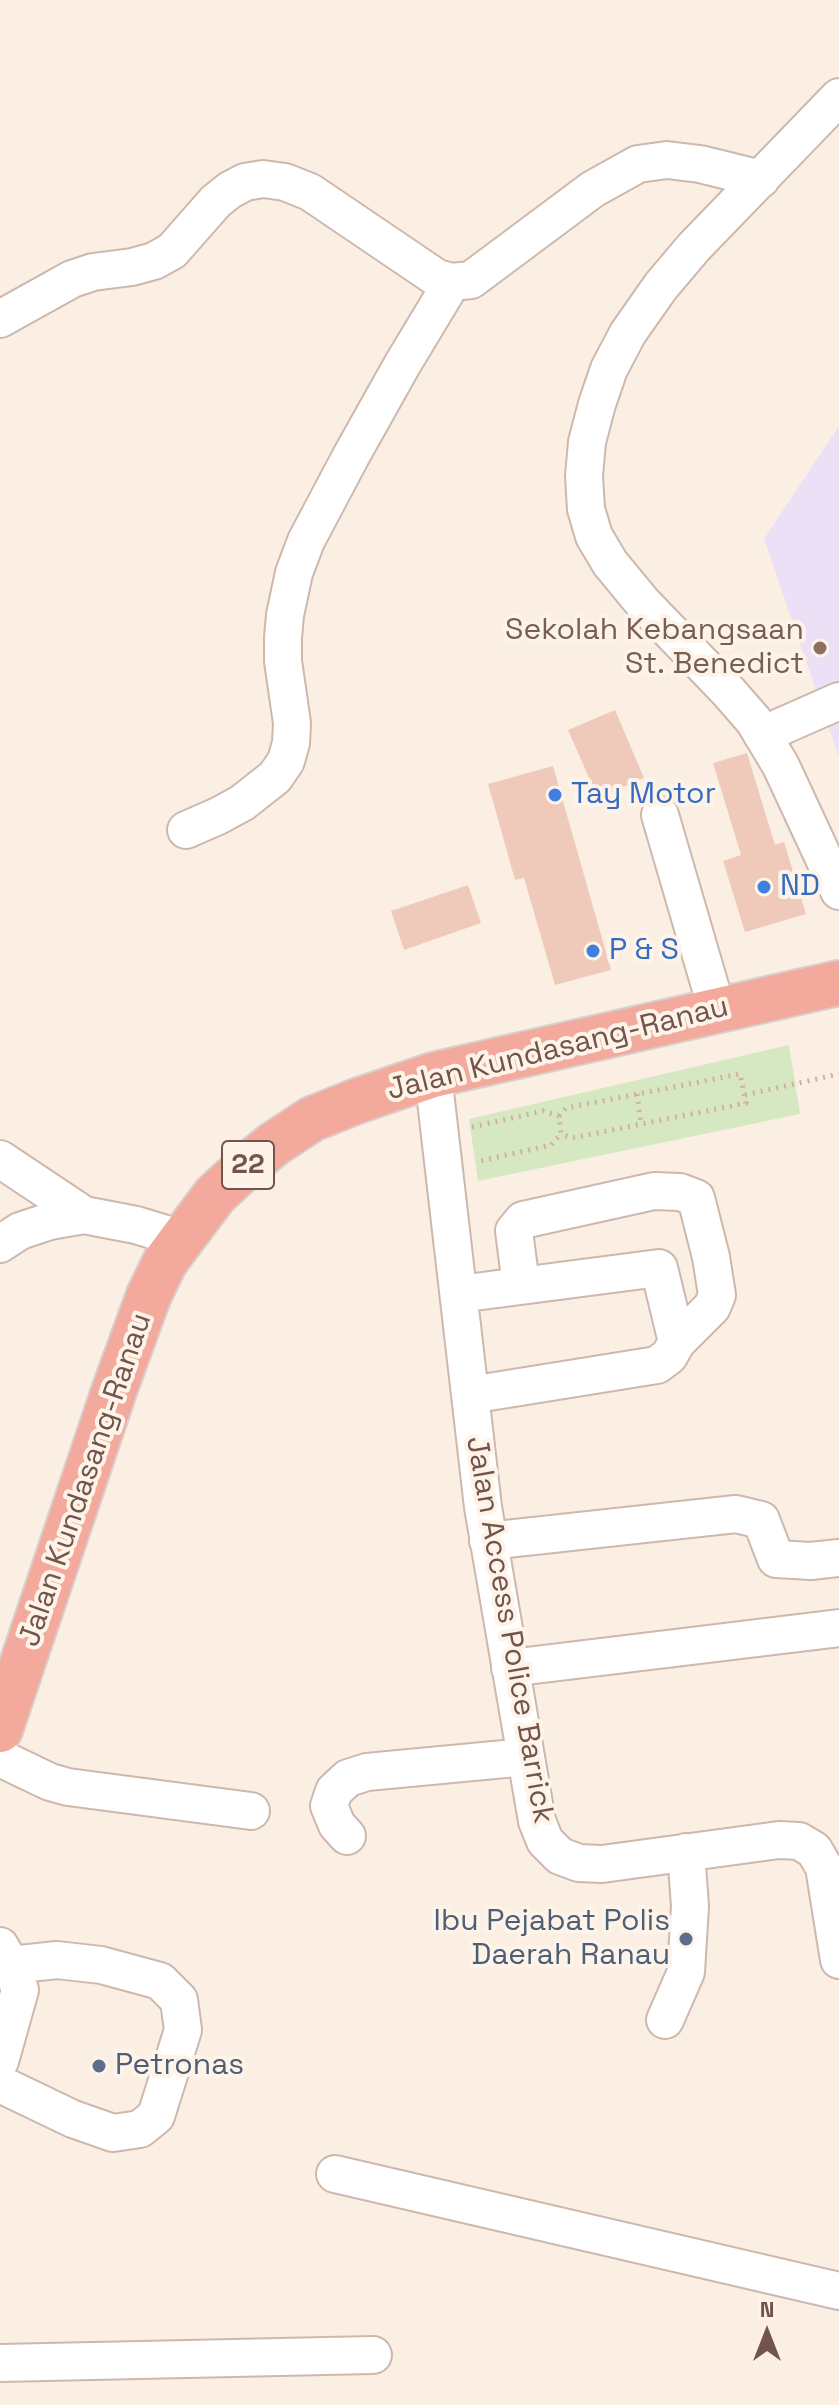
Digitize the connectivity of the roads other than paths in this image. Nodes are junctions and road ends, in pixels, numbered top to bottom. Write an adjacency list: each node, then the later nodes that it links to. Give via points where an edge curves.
1 (839, 97): 2 (street)
2 (761, 179): 3 (street, via 700,164 638,164 593,189 471,280); 6 (street, via 694,247 628,333 597,404 584,476 594,536 610,563)
3 (452, 282): 4 (street, via 437,278 310,192 263,179 245,182 216,201 172,251 154,261 72,279); 8 (street, via 351,456 294,573 283,638 292,723 286,761 242,803)
4 (0, 319)
5 (839, 701): 6 (street)
6 (762, 735): 9 (street)
7 (660, 815): 11 (street)
8 (186, 830)
9 (839, 891)
10 (839, 983): 11 (highway, Jalan Kundasang-Ranau / 22)
11 (717, 1010): 12 (highway, Jalan Kundasang-Ranau / 22)
12 (433, 1075): 15 (highway, Jalan Kundasang-Ranau / 22, via 312,1119 215,1195); 20 (street, Jalan Access Police Barrick)
13 (0, 1159): 14 (street)
14 (84, 1215): 15 (street); 16 (street, via 20,1231)
15 (182, 1239): 27 (highway, Jalan Kundasang-Ranau / 22, via 165,1262 134,1334)
16 (0, 1244)
17 (711, 1257): 18 (street); 19 (street, via 696,1198 654,1191 523,1220 514,1231); 21 (street, via 717,1295)
18 (659, 1268): 19 (street); 21 (street)
19 (521, 1285): 20 (street)
20 (459, 1294): 22 (street, Jalan Access Police Barrick)
21 (677, 1342): 22 (street, via 657,1365)
22 (470, 1395): 23 (street, Jalan Access Police Barrick)
23 (488, 1541): 24 (street, via 736,1514 761,1520 776,1559); 26 (street, Jalan Access Police Barrick)
24 (839, 1558)
25 (839, 1628): 26 (street)
26 (510, 1668): 28 (street, Jalan Access Police Barrick)
27 (0, 1730)
28 (526, 1757): 31 (street, via 348,1778 334,1791 329,1806); 32 (street, Jalan Access Police Barrick, via 537,1821 545,1841 560,1856 602,1864)
29 (0, 1758): 30 (street, via 68,1787)
30 (251, 1811)
31 (347, 1836)
32 (686, 1852): 34 (street, Jalan Access Police Barrick, via 779,1840 799,1841 814,1850 824,1867); 35 (street, via 686,1972)
33 (6, 1956): 36 (street, via 20,1990); 37 (street, via 101,1965 160,1981 179,2000 183,2030 156,2116 140,2129 113,2133)
34 (839, 1960)
35 (665, 2020)
36 (0, 2061)
37 (0, 2084)
38 (335, 2174): 39 (street)
39 (839, 2291)
40 (373, 2355): 41 (street)
41 (0, 2363)

